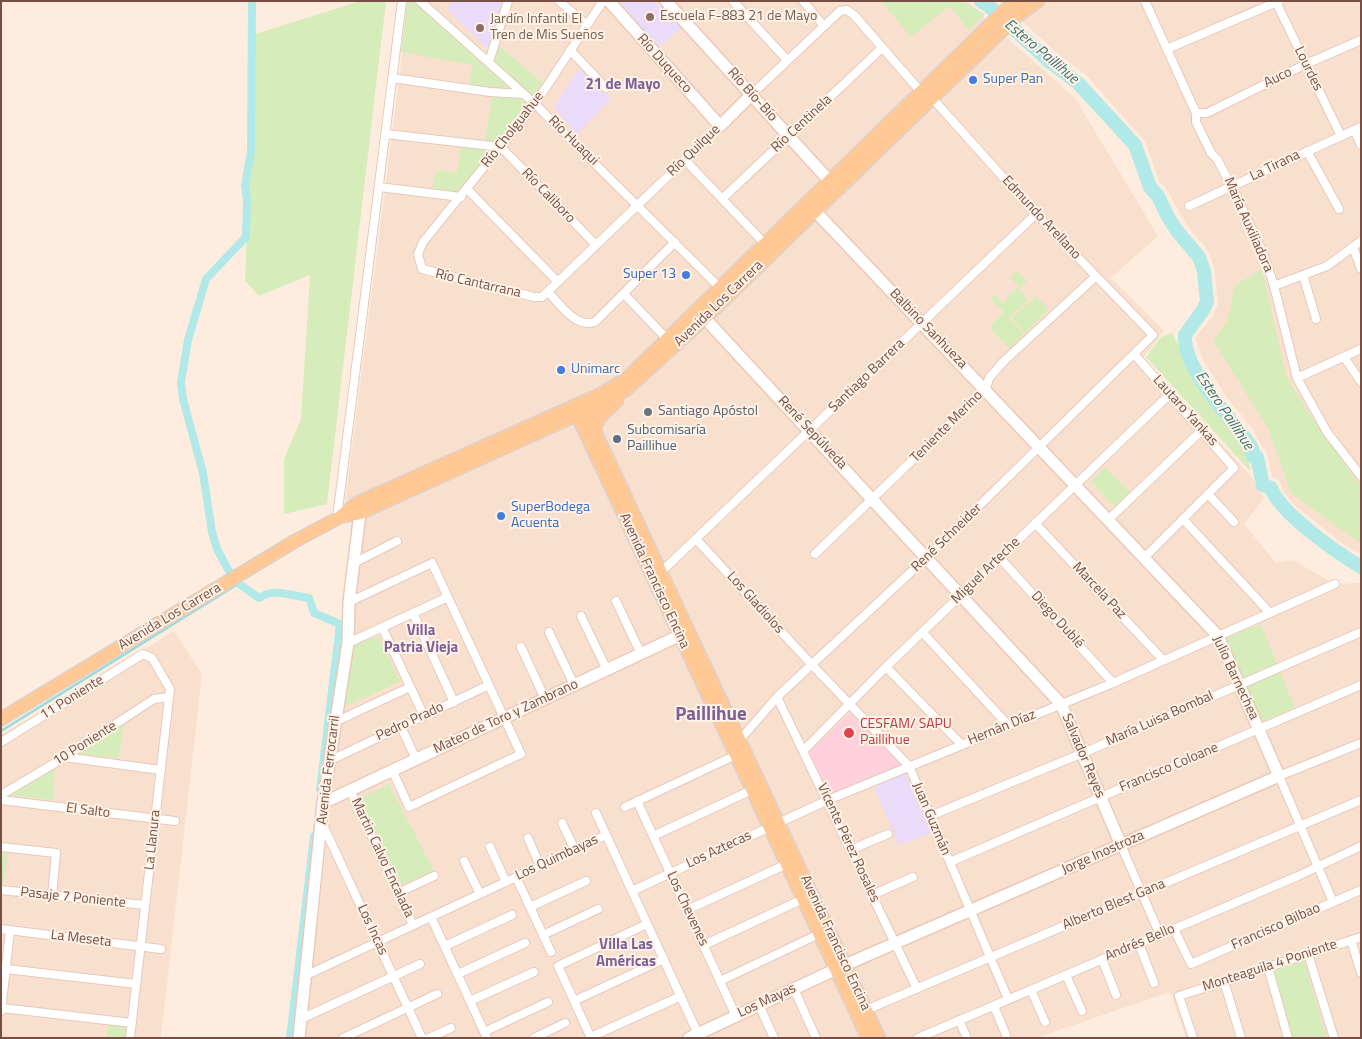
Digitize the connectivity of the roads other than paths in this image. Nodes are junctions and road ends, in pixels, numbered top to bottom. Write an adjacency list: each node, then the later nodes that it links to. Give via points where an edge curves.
1 (402, 1): 23 (street)
2 (420, 1): 21 (street, Río Huaqui)
3 (508, 1): 21 (street)
4 (559, 1): 14 (street)
5 (603, 1): 14 (street, Río Cholguahue)
6 (609, 1): 30 (street, Río Duqueco)
7 (666, 1): 26 (street, Río Bío-Bío)
8 (733, 1): 20 (street)
9 (804, 1): 15 (street)
10 (1145, 1): 18 (street, María Auxiliadora)
11 (1278, 2): 18 (street); 22 (street, Lourdes)
12 (1028, 3): 27 (main road, Avenida Los Carrera, via 1011,13)
13 (840, 11): 15 (street, Río Quilque); 17 (street, Edmundo Arellano, via 847,10 854,15)
14 (587, 24): 19 (street, Río Cholguahue)
15 (824, 26): 20 (street, Río Quilque)
16 (1361, 40): 22 (street, Auco)
17 (882, 48): 27 (street, Edmundo Arellano); 33 (street, Río Centinela)
18 (1167, 49): 29 (street, María Auxiliadora)
19 (570, 50): 24 (street); 28 (street, Río Cholguahue)
20 (787, 60): 26 (street, Río Quilque)
21 (489, 62): 25 (street, Río Huaqui)
22 (1306, 64): 29 (street, Auco, via 1207,113); 34 (street, Lourdes)
23 (392, 78): 25 (street); 32 (street)
24 (606, 88)
25 (523, 94): 28 (street, Río Huaqui)
26 (751, 95): 30 (street, Río Quilque); 33 (street, Río Bío-Bío)
27 (926, 95): 39 (main road, Avenida Los Carrera); 49 (street, Edmundo Arellano)
28 (536, 104): 36 (street, Río Cholguahue); 45 (street, Río Huaqui)
29 (1196, 112): 41 (street, María Auxiliadora, via 1196,122)
30 (720, 126): 38 (street, Río Quilque)
31 (1357, 128): 34 (street, La Tirana); 35 (street)
32 (386, 134): 36 (street); 40 (street)
33 (789, 136): 39 (street, Río Bío-Bío); 44 (street, Río Centinela)
34 (1341, 136): 37 (street, La Tirana)
35 (1361, 145)
36 (501, 147): 42 (street, Río Cholguahue); 53 (street, Río Caliboro)
37 (1308, 151): 41 (street, La Tirana); 47 (street)
38 (685, 160): 44 (street); 45 (street, Río Quilque)
39 (833, 185): 48 (main road, Avenida Los Carrera); 52 (main road, Avenida Los Carrera)
40 (379, 187): 43 (street); 87 (street)
41 (1232, 187): 46 (street, La Tirana); 60 (street, María Auxiliadora)
42 (467, 189): 43 (street, Río Cholguahue); 59 (street)
43 (461, 197): 55 (street, Río Cholguahue, via 422,242)
44 (722, 199): 52 (street)
45 (638, 205): 51 (street, Río Huaqui); 53 (street, Río Quilque)
46 (1189, 206)
47 (1340, 209)
48 (815, 210): 64 (main road, Avenida Los Carrera); 66 (street, Balbino Sanhueza)
49 (1036, 214): 58 (street, Edmundo Arellano); 66 (street, Santiago Barrera)
50 (1361, 240): 54 (street)
51 (675, 242): 61 (street, Río Huaqui); 63 (street)
52 (765, 244): 61 (main road, Avenida Los Carrera)
53 (596, 245): 59 (street, Río Quilque)
54 (1353, 247): 56 (street); 57 (street, via 1328,266)
55 (418, 254): 62 (street, Río Cantarrana, via 422,269 428,272 534,297)
56 (1361, 270)
57 (1304, 275): 60 (street); 65 (street)
58 (1096, 276): 67 (street, Edmundo Arellano); 75 (street, Teniente Merino, via 1003,362 989,378)
59 (558, 282): 62 (street, Río Quilque)
60 (1274, 286): 72 (street, María Auxiliadora)
61 (720, 288): 64 (main road, Avenida Los Carrera)
62 (548, 292): 63 (street, via 579,322 587,325 595,322)
63 (624, 294): 68 (street)
64 (701, 314): 68 (main road, Avenida Los Carrera); 73 (main road, Avenida Los Carrera); 80 (street, René Sepúlveda)
65 (1316, 319)
66 (922, 323): 75 (street, Balbino Sanhueza); 80 (street, Santiago Barrera)
67 (1153, 335): 70 (street, René Schneider)
68 (667, 339): 77 (main road, Avenida Los Carrera, via 627,378)
69 (1361, 350): 71 (street)
70 (1135, 355): 76 (street, Lautaro Yankas); 81 (street, René Schneider)
71 (1344, 357): 72 (street); 74 (street)
72 (1296, 378): 82 (street, María Auxiliadora, via 1327,432)
73 (638, 379): 77 (main road, Avenida Los Carrera, via 614,397); 78 (main road, via 636,385 600,417)
74 (1361, 382)
75 (986, 390): 81 (street, Balbino Sanhueza); 85 (street, Teniente Merino)
76 (1170, 394): 79 (street, Lautaro Yankas); 83 (street, Miguel Arteche)
77 (579, 409): 78 (main road, Avenida Francisco Encina); 86 (main road, Avenida Los Carrera); 99 (main road, Avenida Francisco Encina)
78 (594, 429): 99 (main road, Avenida Francisco Encina)
79 (1202, 430): 84 (street, Lautaro Yankas, via 1234,468); 89 (street)
80 (810, 431): 85 (street, René Sepúlveda); 92 (street, Santiago Barrera)
81 (1040, 448): 83 (street, Julio Barnechea); 95 (street, René Schneider)
82 (1361, 476)
83 (1075, 485): 89 (street, Julio Barnechea); 91 (street, Miguel Arteche)
84 (1208, 494): 88 (street); 90 (street)
85 (874, 499): 94 (street, Teniente Merino); 95 (street, René Sepúlveda)
86 (358, 508): 87 (main road, Avenida Los Carrera); 98 (street, Avenida Ferrocarril)
87 (339, 518): 136 (main road, Avenida Los Carrera, via 295,541)
88 (1183, 519): 97 (street); 106 (street)
89 (1108, 520): 97 (street, Julio Barnechea)
90 (1234, 522)
91 (1036, 523): 96 (street, Miguel Arteche); 118 (street, Marcela Paz)
92 (696, 539): 99 (street, Santiago Barrera); 119 (street, Los Gladiolos)
93 (397, 541): 98 (street)
94 (815, 554)
95 (927, 557): 101 (street, Salvador Reyes); 119 (street, René Schneider)
96 (1000, 558): 101 (street, Miguel Arteche); 122 (street, Diego Dublé)
97 (1144, 558): 113 (street, Julio Barnechea)
98 (354, 563): 104 (street, Avenida Ferrocarril)
99 (657, 576): 112 (main road, Avenida Francisco Encina)
100 (1335, 584): 106 (street, Hernán Díaz)
101 (962, 595): 111 (street, Miguel Arteche); 132 (street, Salvador Reyes)
102 (448, 597): 104 (street, via 432,563); 105 (street); 124 (street)
103 (616, 601): 117 (street)
104 (349, 602): 114 (street, Avenida Ferrocarril)
105 (413, 613): 108 (street); 131 (street)
106 (1270, 613): 113 (street, Hernán Díaz)
107 (582, 616): 121 (street)
108 (382, 628): 114 (street); 127 (street)
109 (549, 632): 125 (street)
110 (1361, 632): 123 (street, María Luisa Bombal)
111 (923, 633): 120 (street, Miguel Arteche); 138 (street)
112 (684, 634): 117 (street, Mateo de Toro y Zambrano); 141 (main road, Avenida Francisco Encina); 147 (main road, Avenida Francisco Encina)
113 (1218, 636): 118 (street, Hernán Díaz); 123 (street, Julio Barnechea)
114 (348, 643): 137 (street, Avenida Ferrocarril)
115 (521, 647): 130 (street)
116 (143, 654): 128 (street, La Llanura, via 152,658 170,689); 142 (street, 11 Poniente)
117 (640, 654): 121 (street, Mateo de Toro y Zambrano)
118 (1163, 660): 122 (street, Hernán Díaz)
119 (813, 666): 129 (street, René Schneider); 133 (street, Juan Guzmán)
120 (886, 667): 133 (street, Miguel Arteche); 144 (street)
121 (606, 670): 125 (street, Mateo de Toro y Zambrano)
122 (1113, 683): 132 (street, Hernán Díaz)
123 (1240, 684): 140 (street, Julio Barnechea); 146 (street, María Luisa Bombal)
124 (489, 685): 131 (street, Pedro Prado); 135 (street)
125 (574, 685): 130 (street, Mateo de Toro y Zambrano)
126 (1361, 685): 140 (street, Francisco Coloane)
127 (410, 687): 134 (street); 137 (street)
128 (169, 697): 148 (street, 10 Poniente, via 154,699); 152 (street, La Llanura)
129 (777, 697): 141 (street, René Schneider); 145 (street, Vicente Pérez Rosales)
130 (545, 699): 135 (street, Mateo de Toro y Zambrano)
131 (454, 702): 134 (street, Pedro Prado)
132 (1061, 704): 138 (street, Hernán Díaz); 146 (street, Salvador Reyes)
133 (850, 705): 145 (street, Miguel Arteche); 151 (street, Juan Guzmán)
134 (424, 716): 139 (street, Pedro Prado)
135 (504, 718): 150 (street, Mateo de Toro y Zambrano); 153 (street, via 521,754 409,807)
136 (1, 719)
137 (335, 722): 149 (street, Avenida Ferrocarril)
138 (1008, 725): 144 (street, Hernán Díaz)
139 (401, 727): 149 (street, Pedro Prado); 150 (street)
140 (1258, 729): 154 (street, Julio Barnechea); 158 (street, Francisco Coloane)
141 (739, 739): 147 (street); 171 (main road, Avenida Francisco Encina)
142 (1, 742)
143 (1361, 743): 154 (street, Jorge Inostroza)
144 (962, 745): 151 (street, Hernán Díaz)
145 (804, 750): 160 (street, Vicente Pérez Rosales)
146 (1082, 753): 158 (street, Salvador Reyes); 166 (street, María Luisa Bombal)
147 (736, 755): 156 (main road, Avenida Francisco Encina); 162 (street)
148 (66, 757): 152 (street); 157 (street, 10 Poniente)
149 (331, 760): 163 (street, Avenida Ferrocarril)
150 (416, 760): 153 (street, Mateo de Toro y Zambrano)
151 (909, 766): 160 (street, Hernán Díaz); 166 (street, Juan Guzmán)
152 (160, 770): 167 (street, La Llanura)
153 (392, 770): 155 (street, Mateo de Toro y Zambrano)
154 (1279, 776): 172 (street, Julio Barnechea); 177 (street, Jorge Inostroza)
155 (350, 790): 163 (street, Mateo de Toro y Zambrano); 198 (street, Martin Calvo Encalada)
156 (752, 790): 171 (main road, Avenida Francisco Encina); 175 (street)
157 (1, 795)
158 (1100, 797): 177 (street, Salvador Reyes); 184 (street, Francisco Coloane)
159 (1, 800): 167 (street, El Salto)
160 (828, 800): 171 (street, Hernán Díaz); 182 (street, Vicente Pérez Rosales)
161 (1361, 800): 172 (street, Alberto Blest Gana)
162 (637, 801): 164 (street); 175 (street, Los Chevenes)
163 (323, 803): 169 (street, Avenida Ferrocarril)
164 (625, 807)
165 (596, 813): 174 (street)
166 (930, 816): 184 (street, Juan Guzmán)
167 (155, 819): 168 (street, El Salto); 204 (street, La Llanura)
168 (175, 821)
169 (322, 823): 221 (street, Los Incas); 242 (street, Avenida Ferrocarril)
170 (562, 823): 181 (street)
171 (774, 825): 185 (main road, Avenida Francisco Encina); 188 (street, Los Aztecas); 235 (main road, Avenida Francisco Encina)
172 (1300, 826): 187 (street, Julio Barnechea); 197 (street, Alberto Blest Gana)
173 (888, 834): 182 (street)
174 (606, 835): 181 (street, Los Quimbayas); 196 (street, Los Quimbayas)
175 (653, 836): 188 (street, Los Chevenes)
176 (528, 838): 186 (street)
177 (1122, 845): 197 (street, Salvador Reyes); 208 (street, Jorge Inostroza)
178 (1361, 846): 187 (street, Andrés Bello)
179 (1, 847): 201 (street, via 56,853)
180 (490, 847): 193 (street)
181 (575, 850): 186 (street, Los Quimbayas)
182 (850, 850): 200 (street, Vicente Pérez Rosales)
183 (464, 861): 199 (street)
184 (950, 862): 208 (street, Juan Guzmán)
185 (787, 864): 202 (main road, Avenida Francisco Encina); 207 (street)
186 (540, 866): 190 (street, Los Quimbayas)
187 (1316, 866): 203 (street, Julio Barnechea); 214 (street, Andrés Bello)
188 (670, 873): 196 (street, Los Aztecas); 207 (street, Los Chevenes)
189 (434, 876): 198 (street)
190 (516, 877): 193 (street, Los Quimbayas); 205 (street)
191 (912, 877): 200 (street)
192 (586, 881): 205 (street)
193 (506, 882): 199 (street, Los Quimbayas)
194 (1, 890): 201 (street, Pasaje 7 Poniente)
195 (1361, 890): 203 (street, Francisco Bilbao)
196 (632, 891): 211 (street, Los Quimbayas)
197 (1143, 892): 218 (street, Salvador Reyes); 231 (street, Alberto Blest Gana)
198 (398, 893): 212 (street, Martin Calvo Encalada)
199 (480, 894): 210 (street, Los Quimbayas)
200 (872, 895): 223 (street, Vicente Pérez Rosales)
201 (52, 896): 204 (street, Pasaje 7 Poniente)
202 (803, 899): 216 (main road, Avenida Francisco Encina); 225 (street)
203 (1333, 902): 214 (street, Francisco Bilbao, via 1191,964)
204 (145, 906): 226 (street, La Llanura)
205 (530, 907): 217 (street)
206 (598, 909): 217 (street)
207 (687, 910): 225 (street, Los Chevenes)
208 (970, 911): 223 (street, Jorge Inostroza); 231 (street, Juan Guzmán)
209 (512, 915): 227 (street)
210 (431, 917): 212 (street, Los Quimbayas); 227 (street)
211 (647, 924): 232 (street, Los Quimbayas); 256 (street, via 558,966)
212 (413, 926): 221 (street, Los Quimbayas)
213 (1, 929): 215 (street, La Meseta)
214 (1174, 929): 218 (street, Andrés Bello)
215 (10, 931): 226 (street, La Meseta); 237 (street)
216 (820, 934): 235 (main road, Avenida Francisco Encina); 244 (street)
217 (543, 935): 229 (street)
218 (1160, 935): 224 (street, Andrés Bello)
219 (1361, 937): 220 (street, Monteaguila 4 Poniente)
220 (1351, 940): 230 (street, Monteaguila 4 Poniente); 239 (street)
221 (378, 942): 242 (street, Los Quimbayas); 243 (street, Los Incas)
222 (525, 943): 240 (street)
223 (895, 943): 235 (street, Jorge Inostroza); 249 (street, Vicente Pérez Rosales)
224 (1139, 944): 233 (street, Andrés Bello); 246 (street)
225 (704, 945): 244 (street, Los Chevenes)
226 (141, 946): 228 (street, La Meseta); 247 (street, La Llanura)
227 (445, 946): 240 (street)
228 (161, 949)
229 (551, 952)
230 (1308, 954): 236 (street, Monteaguila 4 Poniente); 290 (street)
231 (990, 958): 249 (street, Alberto Blest Gana); 254 (street, Juan Guzmán)
232 (664, 959): 252 (street, Los Quimbayas); 256 (street)
233 (1102, 959): 241 (street, Andrés Bello); 253 (street)
234 (420, 964): 243 (street)
235 (841, 967): 248 (street, Los Mayas); 262 (main road, Avenida Francisco Encina); 284 (main road, Avenida Francisco Encina)
236 (1268, 967): 245 (street, Monteaguila 4 Poniente); 289 (street)
237 (6, 970): 247 (street); 261 (street)
238 (534, 972): 255 (street)
239 (1361, 973)
240 (458, 974): 255 (street)
241 (1066, 975): 250 (street, Andrés Bello); 263 (street)
242 (306, 976): 265 (street, Avenida Ferrocarril)
243 (394, 976): 260 (street, Los Incas); 265 (street)
244 (720, 981): 264 (street, Los Chevenes)
245 (1224, 981): 287 (street, Monteaguila 4 Poniente, via 1179,996); 288 (street)
246 (1154, 983)
247 (136, 984): 268 (street, La Llanura)
248 (794, 989): 258 (street, Los Mayas); 283 (street)
249 (917, 989): 262 (street, Alberto Blest Gana)
250 (1031, 990): 254 (street, Andrés Bello); 267 (street)
251 (437, 994): 260 (street)
252 (681, 996): 273 (street, Los Quimbayas); 281 (street)
253 (1116, 996)
254 (1008, 999): 259 (street, Andrés Bello)
255 (470, 1001): 271 (street)
256 (574, 1001): 281 (street)
257 (548, 1002): 271 (street)
258 (759, 1005): 264 (street, Los Mayas); 282 (street)
259 (994, 1006): 266 (street, Andrés Bello); 272 (street)
260 (408, 1007): 277 (street); 278 (street, Los Incas)
261 (1, 1010): 268 (street)
262 (866, 1010): 285 (main road, Avenida Francisco Encina)
263 (1082, 1012)
264 (736, 1016): 273 (street, Los Mayas)
265 (301, 1019): 276 (street, Avenida Ferrocarril)
266 (959, 1020): 274 (street, Andrés Bello); 286 (street)
267 (1045, 1022)
268 (132, 1023): 275 (street, La Llanura)
269 (565, 1023): 280 (street)
270 (451, 1028): 279 (street)
271 (486, 1035)
272 (1006, 1035)
273 (696, 1036)
274 (923, 1037)
275 (130, 1038)
276 (299, 1038)
277 (343, 1038)
278 (422, 1038)
279 (429, 1038)
280 (534, 1038)
281 (591, 1038)
282 (774, 1038)
283 (816, 1038)
284 (868, 1038)
285 (879, 1038)
286 (967, 1038)
287 (1193, 1038)
288 (1241, 1038)
289 (1288, 1038)
290 (1334, 1038)

